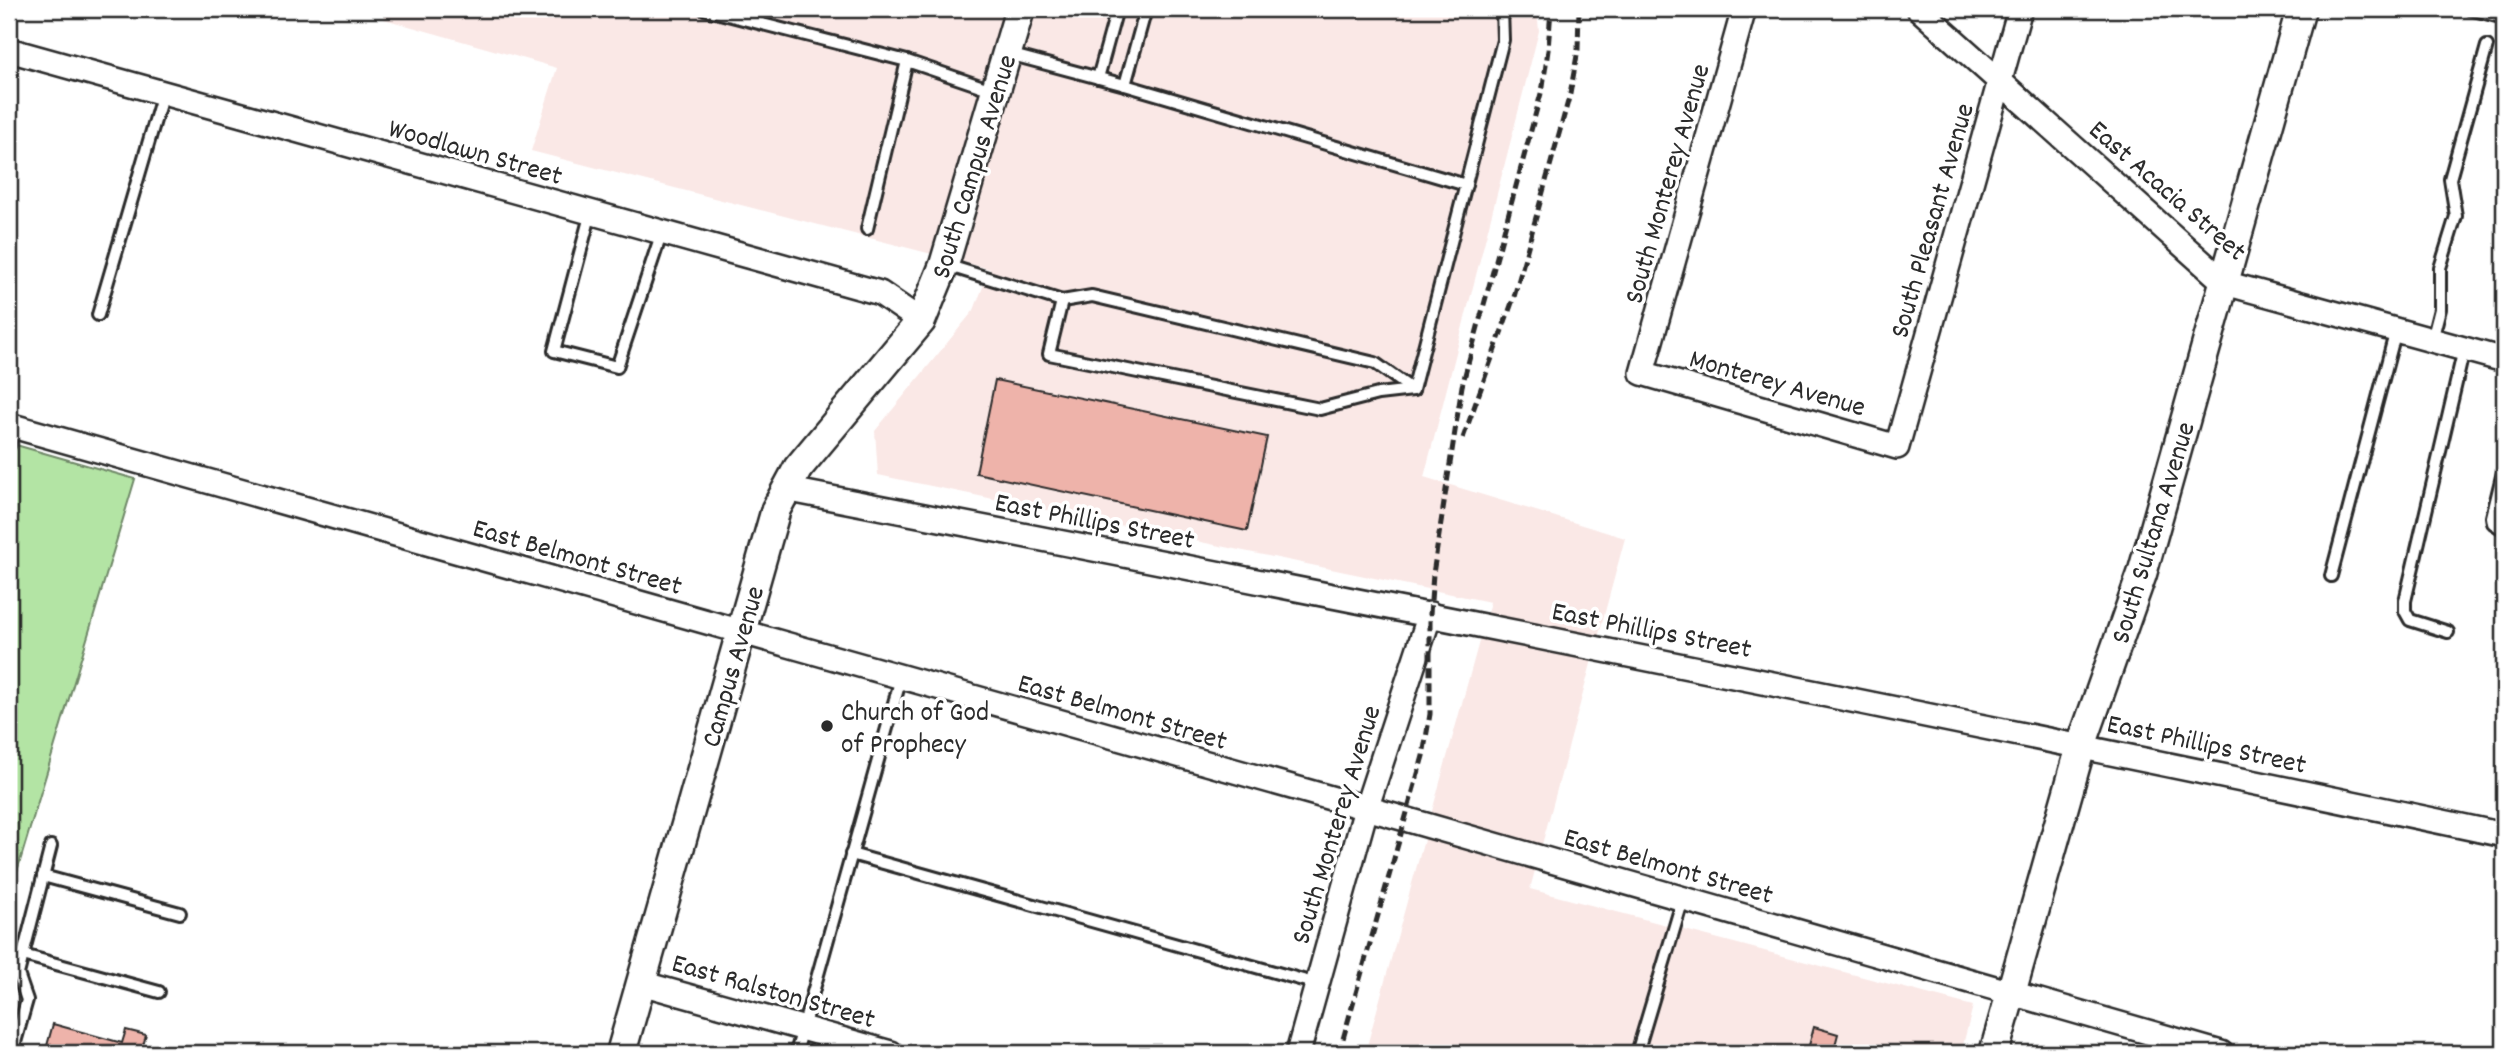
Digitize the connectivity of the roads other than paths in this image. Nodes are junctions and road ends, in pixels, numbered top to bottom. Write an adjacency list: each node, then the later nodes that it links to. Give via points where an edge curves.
1 (704, 9): 15 (lane)
2 (1020, 9): 14 (street, South Campus Avenue)
3 (1117, 9): 16 (lane)
4 (1146, 9): 18 (lane)
5 (1502, 9): 21 (lane, via 1503,40)
6 (1744, 9): 34 (street, South Monterey Avenue)
7 (1919, 9): 17 (street, East Acacia Street)
8 (2020, 9): 17 (street, South Pleasant Avenue)
9 (2301, 9): 26 (street, South Sultana Avenue)
10 (2470, 9): 11 (lane)
11 (2504, 18)
12 (2487, 46): 31 (lane, via 2450,178 2456,216 2440,268 2440,309)
13 (9, 50): 20 (street, Woodlawn Street)
14 (1006, 53): 16 (lane); 19 (street, South Campus Avenue)
15 (907, 61): 19 (lane); 23 (lane)
16 (1098, 78): 18 (lane)
17 (2000, 81): 26 (street, East Acacia Street); 37 (street, South Pleasant Avenue)
18 (1125, 85): 21 (lane)
19 (995, 91): 25 (street, South Campus Avenue)
20 (163, 93): 22 (street, Woodlawn Street); 28 (lane)
21 (1466, 185): 35 (lane)
22 (591, 212): 24 (street, Woodlawn Street); 24 (lane, via 554,351 617,367)
23 (867, 229)
24 (662, 232): 29 (street, Woodlawn Street, via 880,293)
25 (944, 265): 27 (lane); 29 (street, South Campus Avenue)
26 (2225, 282): 30 (street, East Acacia Street); 46 (street, South Sultana Avenue, via 2142,574)
27 (1062, 301): 35 (lane, via 1092,296 1375,363); 35 (lane, via 1049,354 1320,409)
28 (98, 315)
29 (921, 321): 39 (street, Campus Avenue)
30 (2396, 330): 31 (street, East Acacia Street); 41 (lane)
31 (2432, 340): 32 (street, East Acacia Street)
32 (2464, 349): 33 (street, East Acacia Street); 44 (lane, via 2405,601 2410,620)
33 (2504, 360)
34 (1642, 373): 37 (street, Monterey Avenue)
35 (1413, 390)
36 (10, 432): 43 (street, East Belmont Street)
37 (1897, 447)
38 (2504, 468): 40 (lane, via 2492,517)
39 (785, 489): 42 (street, East Phillips Street); 43 (street, Campus Avenue)
40 (2504, 530)
41 (2331, 576)
42 (1430, 614): 46 (street, East Phillips Street); 47 (street, South Monterey Avenue)
43 (740, 632): 45 (street, East Belmont Street); 56 (street, Campus Avenue)
44 (2448, 632)
45 (901, 678): 47 (street, East Belmont Street); 50 (lane)
46 (2081, 746): 48 (street, East Phillips Street); 59 (street, South Sultana Avenue)
47 (1366, 809): 52 (street, East Belmont Street); 57 (street, South Monterey Avenue)
48 (2504, 835)
49 (51, 846): 51 (lane)
50 (851, 854): 57 (lane); 60 (lane)
51 (43, 876): 53 (lane); 54 (lane)
52 (1683, 899): 59 (street, East Belmont Street); 66 (lane)
53 (180, 913)
54 (23, 956): 55 (lane); 58 (lane)
55 (13, 978): 61 (lane, via 27,1000)
56 (641, 983): 60 (street, East Ralston Street); 62 (street, Campus Avenue)
57 (1317, 984): 65 (street, South Monterey Avenue)
58 (159, 992)
59 (2011, 994): 67 (street, South Sultana Avenue); 68 (street, East Belmont Street)
60 (802, 1028): 63 (lane); 64 (street, East Ralston Street)
61 (12, 1053)
62 (621, 1053)
63 (796, 1053)
64 (891, 1053)
65 (1298, 1053)
66 (1637, 1053)
67 (1994, 1053)
68 (2221, 1053)

